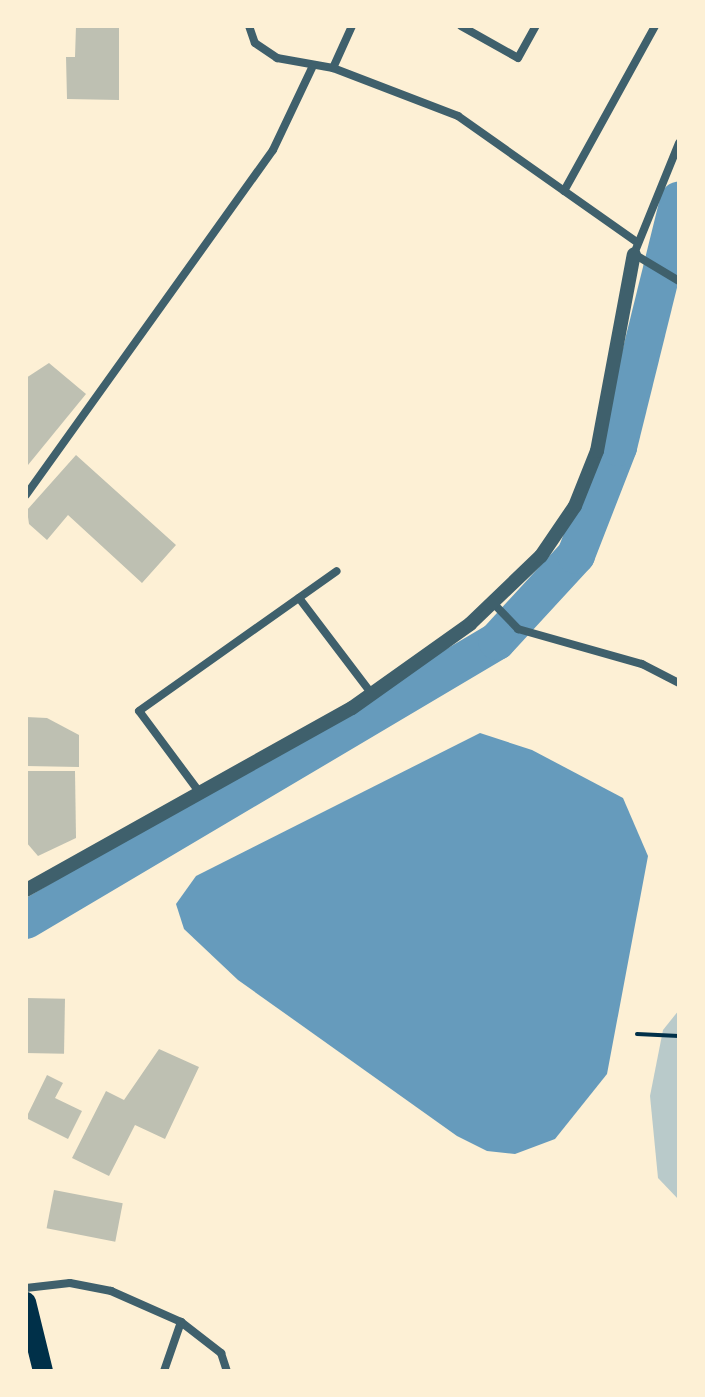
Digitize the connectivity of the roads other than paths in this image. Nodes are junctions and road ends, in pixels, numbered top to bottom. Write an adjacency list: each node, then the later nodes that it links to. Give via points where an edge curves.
1 (249, 26): 6 (street, via 255,43 277,58)
2 (352, 26): 7 (street)
3 (461, 26): 4 (street, via 518,58)
4 (536, 26)
5 (655, 26): 9 (street)
6 (312, 68): 7 (street); 12 (street, via 273,150)
7 (333, 68): 9 (street, via 458,116)
8 (679, 143): 10 (street)
9 (564, 191): 10 (street)
10 (636, 249): 11 (street); 15 (street, via 597,451 575,506)
11 (679, 281)
12 (26, 495)
13 (337, 571): 14 (street)
14 (299, 598): 17 (street); 18 (street, via 139,711)
15 (494, 604): 16 (street, via 518,629 642,664); 17 (street)
16 (679, 683)
17 (372, 694): 18 (street)
18 (201, 794): 19 (street)
19 (26, 890)
20 (26, 1288): 22 (street, via 70,1283 111,1291)
21 (26, 1302): 23 (highway)
22 (181, 1322): 24 (street); 25 (street, via 221,1353)
23 (43, 1371)
24 (164, 1371)
25 (227, 1371)

